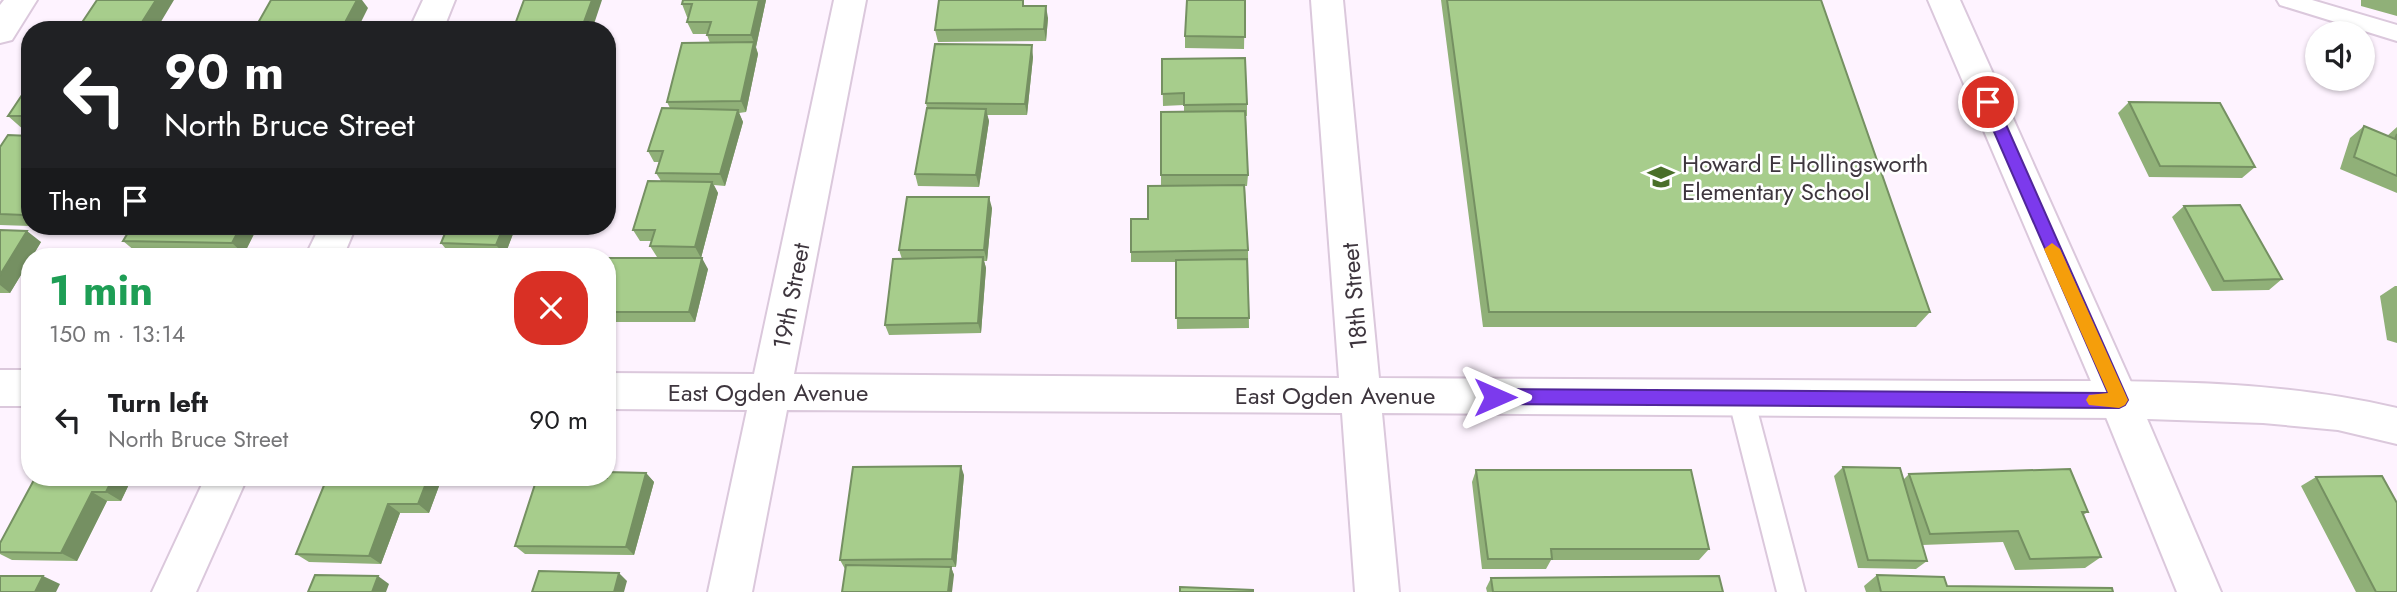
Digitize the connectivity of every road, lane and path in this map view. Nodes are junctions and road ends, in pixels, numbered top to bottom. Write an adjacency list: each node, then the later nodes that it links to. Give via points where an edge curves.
1 (21, 0): 8 (street)
2 (439, 0): 7 (street)
3 (850, 0): 13 (street, 19th Street)
4 (1327, 0): 14 (street, 18th Street)
5 (1944, 0): 16 (street)
6 (2287, 0): 9 (lane)
7 (430, 21)
8 (0, 31)
9 (2397, 33)
10 (0, 388): 11 (street)
11 (21, 388)
12 (616, 391): 13 (street, East Ogden Avenue)
13 (772, 392): 14 (street, East Ogden Avenue); 20 (street, 19th Street)
14 (1363, 396): 15 (street, East Ogden Avenue); 21 (street, 18th Street)
15 (1741, 398): 16 (street, East Ogden Avenue); 22 (lane)
16 (2119, 400): 17 (street, East Ogden Avenue, via 2338,412); 23 (street)
17 (2397, 426)
18 (222, 486): 19 (street)
19 (174, 592)
20 (730, 592)
21 (1377, 592)
22 (1791, 592)
23 (2199, 592)

